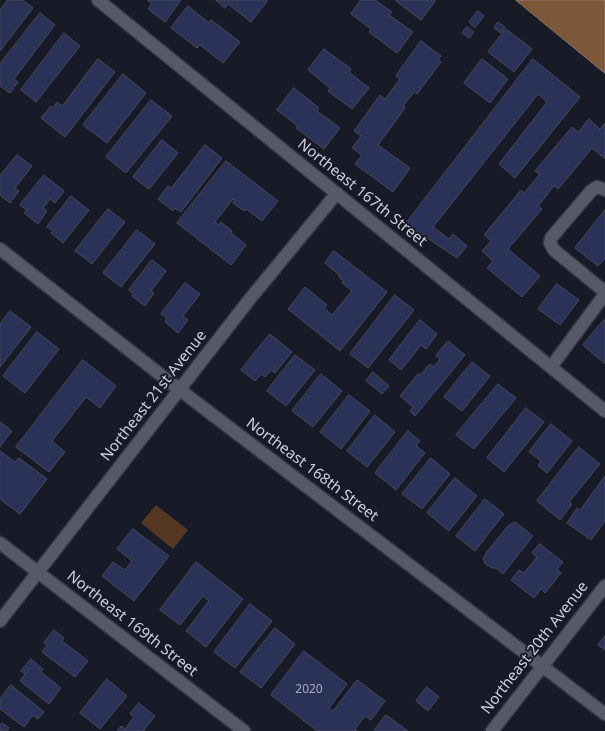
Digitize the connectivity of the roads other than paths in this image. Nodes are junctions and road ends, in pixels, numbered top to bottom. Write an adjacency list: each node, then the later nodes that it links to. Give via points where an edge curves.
1 (98, 0): 3 (street, Northeast 167th Street)
2 (605, 190): 5 (street, via 597,187 592,191 550,243)
3 (337, 193): 6 (street, Northeast 167th Street); 7 (street, Northeast 21st Avenue)
4 (0, 249): 7 (street, Northeast 168th Street)
5 (605, 293): 6 (street)
6 (551, 367): 8 (street, Northeast 167th Street)
7 (180, 390): 10 (street, Northeast 21st Avenue); 13 (street, Northeast 168th Street)
8 (605, 411)
9 (0, 543): 10 (street, Northeast 169th Street)
10 (38, 573): 12 (street, Northeast 21st Avenue); 15 (street, Northeast 169th Street)
11 (605, 586): 13 (street, Northeast 20th Avenue)
12 (0, 622)
13 (543, 666): 14 (street, Northeast 168th Street); 16 (street, Northeast 20th Avenue)
14 (605, 714)
15 (244, 731)
16 (492, 731)

